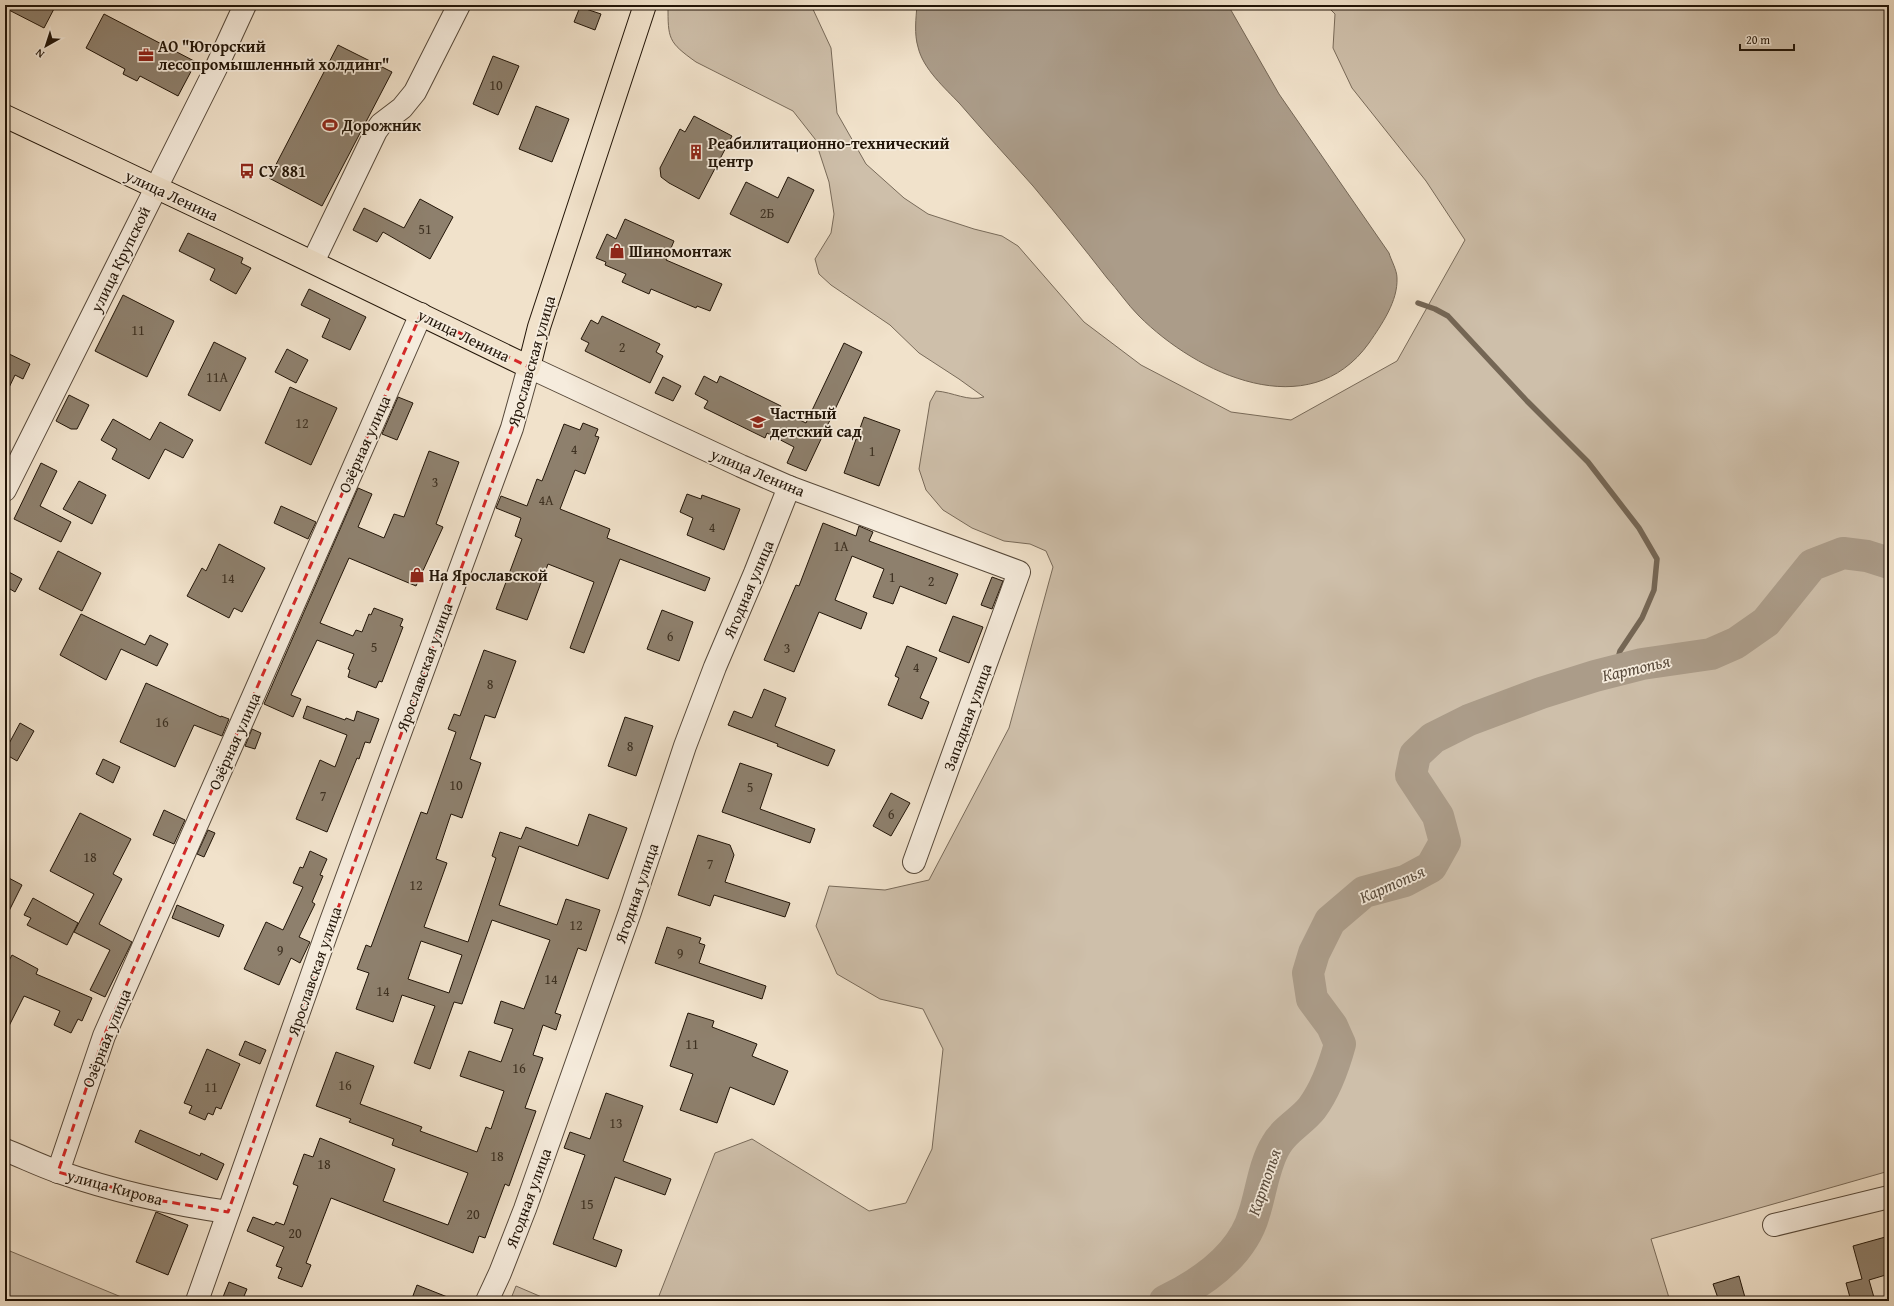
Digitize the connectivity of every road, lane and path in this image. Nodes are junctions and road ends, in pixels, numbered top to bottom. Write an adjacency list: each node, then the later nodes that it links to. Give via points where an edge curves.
1 (245, 5): 5 (street, улица Крупской)
2 (459, 5): 6 (street, via 428,70 409,100 381,124 376,132)
3 (645, 5): 8 (main road, Ярославская улица, via 539,327)
4 (5, 116): 5 (main road, улица Ленина)
5 (156, 188): 6 (main road, улица Ленина); 10 (street, улица Крупской)
6 (313, 262): 7 (main road, улица Ленина)
7 (421, 314): 8 (main road, улица Ленина); 14 (street, Озёрная улица, via 104,1036)
8 (529, 366): 9 (street, улица Ленина); 16 (street, Ярославская улица, via 512,428 327,932)
9 (789, 487): 11 (street, улица Ленина); 19 (street, Ягодная улица, via 712,674 527,1201)
10 (5, 490)
11 (1019, 572): 12 (street, Западная улица)
12 (914, 862)
13 (5, 1150): 14 (street, улица Кирова)
14 (58, 1172): 16 (street, улица Кирова, via 157,1200)
15 (1889, 1197): 17 (street)
16 (228, 1212): 18 (street, Ярославская улица)
17 (1774, 1224)
18 (197, 1301)
19 (487, 1301)

